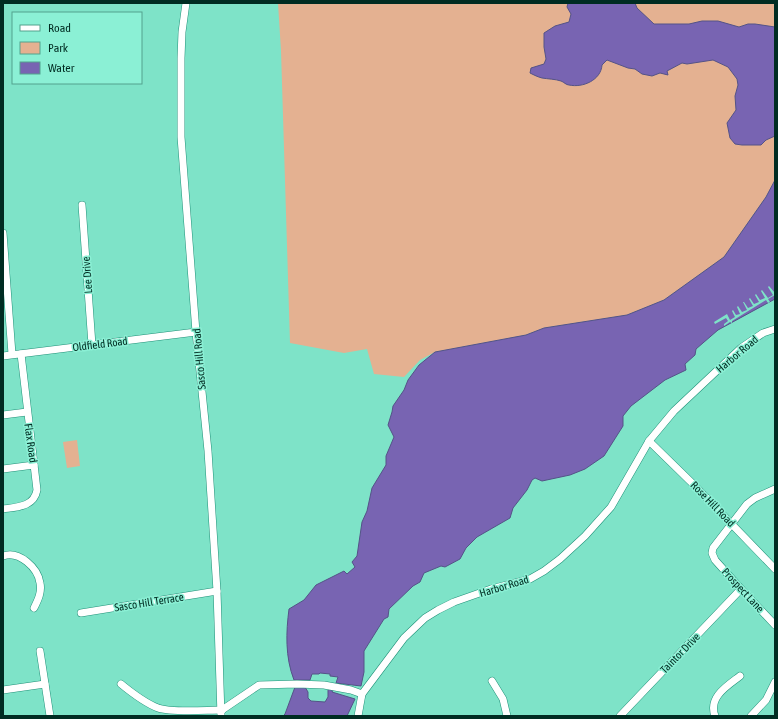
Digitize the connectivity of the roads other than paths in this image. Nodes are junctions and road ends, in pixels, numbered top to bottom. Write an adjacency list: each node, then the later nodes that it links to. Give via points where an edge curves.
1 (186, 3): 5 (street, Sasco Hill Road, via 181,58 181,137)
2 (82, 205): 6 (street, Lee Drive)
3 (3, 233): 7 (street)
4 (775, 328): 12 (street, Harbor Road, via 763,333 730,357 674,411)
5 (196, 332): 6 (street, Oldfield Road); 21 (street, Sasco Hill Road, via 208,451)
6 (92, 344): 8 (street, Oldfield Road)
7 (12, 354): 8 (street, Oldfield Road); 9 (street, Oldfield Road)
8 (21, 354): 10 (street, Flax Road)
9 (3, 356)
10 (27, 412): 11 (street); 13 (street, Flax Road)
11 (3, 415)
12 (649, 441): 17 (street, Rose Hill Road); 32 (street, Harbor Road, via 611,507 585,536 544,571 530,579 454,602 425,618 404,638)
13 (34, 466): 14 (street); 16 (street, Flax Road, via 37,490 34,500 23,506)
14 (3, 469)
15 (775, 489): 17 (street, via 746,504)
16 (3, 509)
17 (731, 524): 19 (street, Rose Hill Road); 20 (street, Prospect Lane, via 713,548 713,555)
18 (3, 556): 22 (street, via 20,558 37,572 41,584 40,597)
19 (775, 569)
20 (740, 589): 24 (street, Prospect Lane); 37 (street, Taintor Drive)
21 (217, 591): 23 (street, Sasco Hill Terrace); 33 (street, Sasco Hill Road)
22 (34, 608)
23 (81, 613)
24 (775, 625)
25 (40, 651): 29 (street)
26 (740, 676): 38 (street, via 717,695)
27 (492, 681): 36 (street, via 503,699)
28 (775, 682): 39 (street, via 766,700)
29 (45, 684): 31 (street); 34 (street)
30 (121, 684): 33 (street, via 158,708)
31 (3, 690)
32 (362, 694): 33 (street, via 336,687 306,684 259,685); 35 (street)
33 (221, 713)
34 (50, 716)
35 (358, 716)
36 (507, 716)
37 (620, 716)
38 (715, 716)
39 (751, 716)

